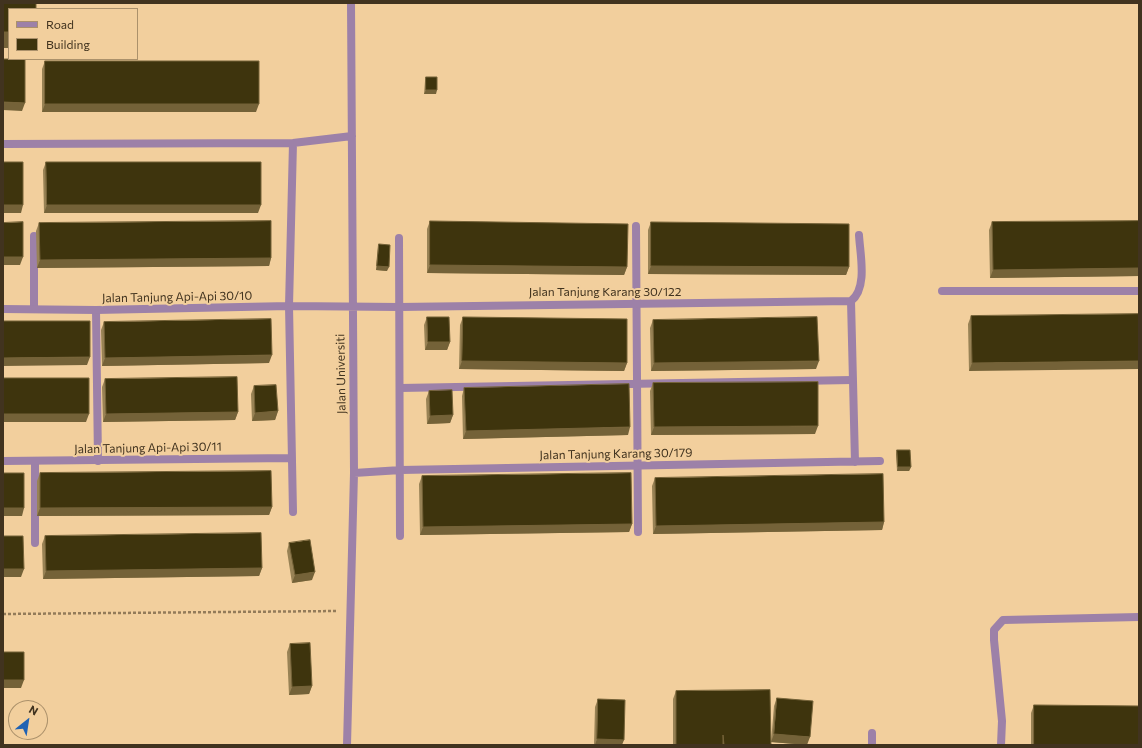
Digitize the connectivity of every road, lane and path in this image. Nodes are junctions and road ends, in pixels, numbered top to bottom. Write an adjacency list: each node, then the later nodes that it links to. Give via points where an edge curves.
1 (351, 3): 2 (street, Jalan Universiti)
2 (352, 136): 3 (street); 14 (street, Jalan Universiti)
3 (293, 142): 4 (street); 13 (street)
4 (3, 144)
5 (636, 226): 12 (street)
6 (859, 235): 11 (street, via 861,274)
7 (34, 236): 17 (street)
8 (399, 238): 15 (street)
9 (942, 291): 10 (street)
10 (1139, 292)
11 (854, 299): 12 (street, Jalan Tanjung Karang 30/122); 19 (street)
12 (636, 304): 15 (street, Jalan Tanjung Karang 30/122); 20 (street)
13 (289, 306): 14 (street, Jalan Tanjung Api-Api 30/10); 18 (street, Jalan Tanjung Api-Api 30/10); 22 (street)
14 (352, 307): 15 (street, Jalan Tanjung Karang 30/122); 30 (street, Jalan Universiti)
15 (399, 307): 21 (street)
16 (3, 309): 17 (street, Jalan Tanjung Api-Api 30/10)
17 (34, 309): 18 (street, Jalan Tanjung Api-Api 30/10)
18 (96, 310): 25 (street)
19 (852, 380): 20 (street); 27 (street)
20 (638, 382): 21 (street); 28 (street)
21 (400, 388): 29 (street)
22 (292, 458): 25 (street, Jalan Tanjung Api-Api 30/11); 31 (street)
23 (3, 461): 24 (street, Jalan Tanjung Api-Api 30/11)
24 (35, 461): 25 (street, Jalan Tanjung Api-Api 30/11); 34 (street)
25 (98, 461)
26 (880, 461): 27 (street, Jalan Tanjung Karang 30/179)
27 (855, 462): 28 (street, Jalan Tanjung Karang 30/179)
28 (639, 466): 29 (street, Jalan Tanjung Karang 30/179); 32 (street)
29 (401, 470): 30 (street, Jalan Tanjung Karang 30/179); 33 (street)
30 (354, 474): 35 (street, Jalan Universiti)
31 (293, 512)
32 (638, 532)
33 (400, 536)
34 (35, 543)
35 (350, 611): 36 (path); 39 (street, Jalan Universiti)
36 (3, 614)
37 (1139, 617): 41 (street, via 1003,620 994,630 1002,721)
38 (872, 733): 40 (street)
39 (347, 745)
40 (872, 745)
41 (1001, 745)

